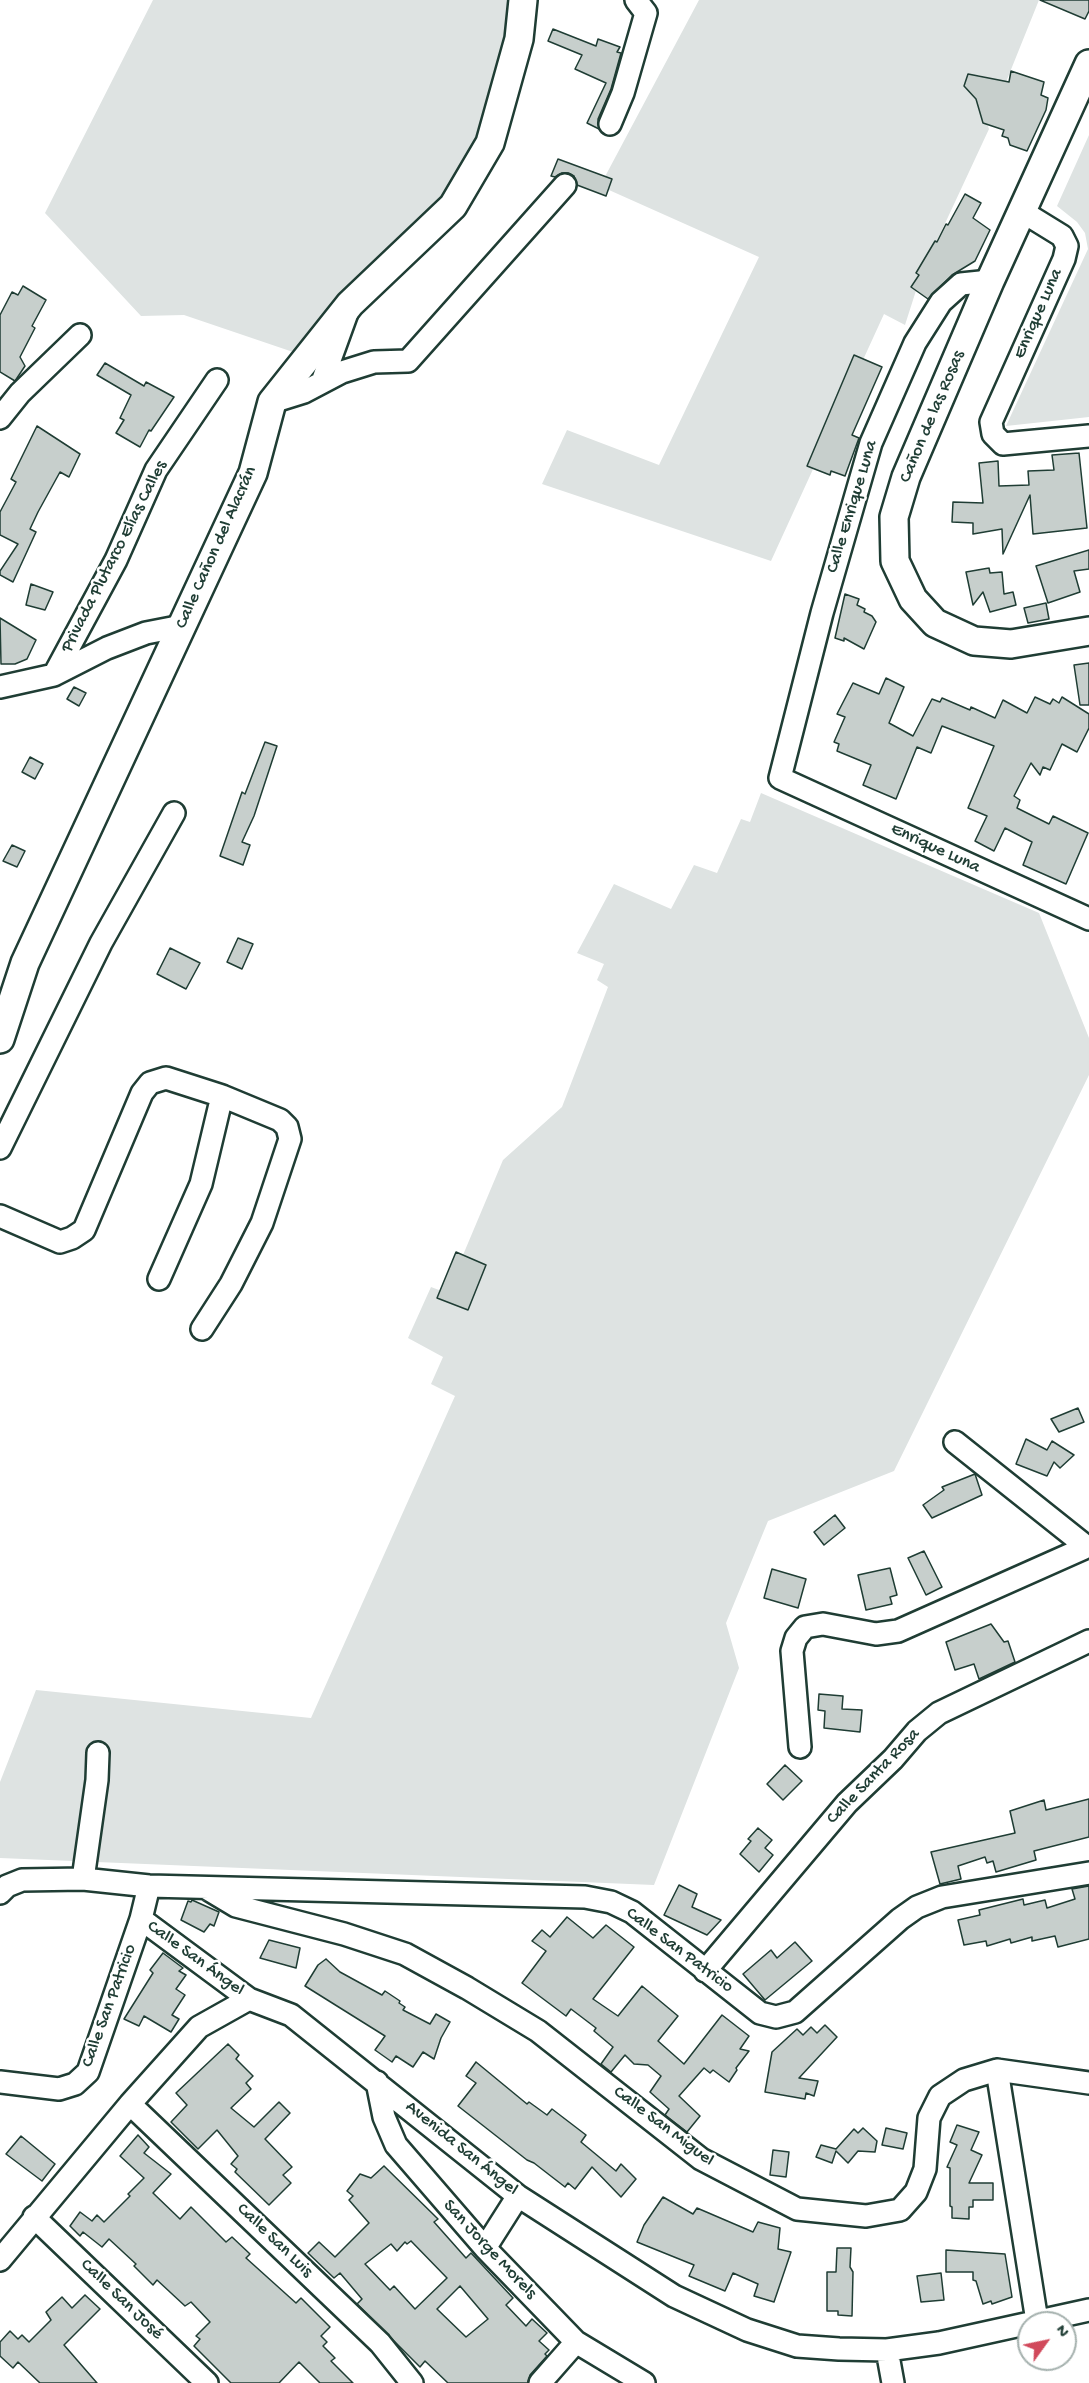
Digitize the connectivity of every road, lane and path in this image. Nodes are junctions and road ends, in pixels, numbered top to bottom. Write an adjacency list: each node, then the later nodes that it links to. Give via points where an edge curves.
1 (523, 0): 8 (main road, Calle Cañon del Alacrán, via 519,39 490,144 453,206)
2 (636, 0): 4 (street, via 646,13)
3 (1089, 64): 6 (main road, Cañon de las Rosas)
4 (610, 124)
5 (565, 184): 11 (street, via 408,361 374,362)
6 (1023, 212): 7 (main road, Cañon de las Rosas); 14 (street, Enrique Luna, via 1062,236 1067,246 991,422 993,434 1003,444)
7 (990, 281): 16 (main road, Cañon de las Rosas, via 906,477 894,517 895,561 913,599 935,622 974,642 1011,644); 19 (street, Calle Enrique Luna, via 962,284 941,302 915,343 872,442 822,613)
8 (350, 304): 11 (street); 12 (main road, Calle Cañon del Alacrán)
9 (80, 335): 13 (street)
10 (217, 380): 17 (street, Privada Plutarco Elías Calles, via 156,470 116,560)
11 (322, 382): 12 (street)
12 (272, 402): 15 (main road, Calle Cañon del Alacrán, via 253,473)
13 (0, 418)
14 (1089, 436)
15 (182, 626): 17 (street, via 146,633); 22 (main road, Calle Cañon del Alacrán, via 25,963)
16 (1089, 631)
17 (54, 675): 18 (street)
18 (0, 687)
19 (786, 787): 21 (street, Enrique Luna)
20 (174, 813): 24 (street, via 101,943)
21 (1089, 919)
22 (0, 1038)
23 (222, 1096): 25 (street, via 166,1078 150,1083 84,1230 72,1238 60,1242); 26 (street, via 201,1184); 27 (street, via 280,1120 288,1127 290,1139 262,1223 231,1284)
24 (0, 1148)
25 (0, 1216)
26 (159, 1279)
27 (202, 1329)
28 (955, 1442): 29 (street)
29 (1088, 1546): 31 (street, via 898,1630 876,1634 823,1624 805,1628 792,1651)
30 (1089, 1641): 39 (street, Calle Santa Rosa, via 939,1713 917,1731 847,1803)
31 (800, 1747)
32 (98, 1753): 34 (street)
33 (1089, 1873): 39 (street, Calle San Patricio, via 942,1897 917,1907 795,2012 776,2017 760,2013)
34 (83, 1879): 35 (street, Calle San Patricio); 37 (street, Calle San Patricio, via 22,1880)
35 (149, 1886): 36 (street, Calle San Patricio); 38 (street, Calle San Patricio)
36 (205, 1888): 39 (street, Calle San Patricio, via 585,1897 611,1902 632,1912); 41 (street, Calle San Miguel, via 236,1906 405,1954 468,1988 538,2031 701,2159 797,2208 866,2216 900,2210 916,2192 925,2169 929,2118 940,2096 964,2080)
37 (0, 1893)
38 (141, 1919): 40 (street, Calle San Ángel); 42 (street, Calle San Patricio, via 88,2072 75,2084 59,2089)
39 (705, 1971)
40 (249, 1999): 43 (street, Avenida San Ángel, via 291,2015); 45 (street, via 199,2027)
41 (997, 2070): 44 (street); 50 (street)
42 (0, 2082)
43 (377, 2082): 46 (street, Avenida San Ángel); 48 (street, San Jorge Morels, via 384,2117 396,2145)
44 (1089, 2083)
45 (130, 2103): 47 (street); 55 (street, Calle San Luis, via 380,2343)
46 (518, 2196): 48 (street); 53 (street, Avenida San Ángel, via 674,2296 747,2330 797,2346)
47 (34, 2217): 49 (street); 54 (street, Calle San José)
48 (485, 2248): 52 (street, San Jorge Morels)
49 (0, 2260)
50 (1036, 2311)
51 (1017, 2326): 53 (street, Avenida San Ángel)
52 (576, 2342): 56 (street); 57 (street, San Jorge Morels)
53 (886, 2350): 58 (street)
54 (207, 2383)
55 (412, 2383)
56 (540, 2383)
57 (644, 2383)
58 (892, 2383)

